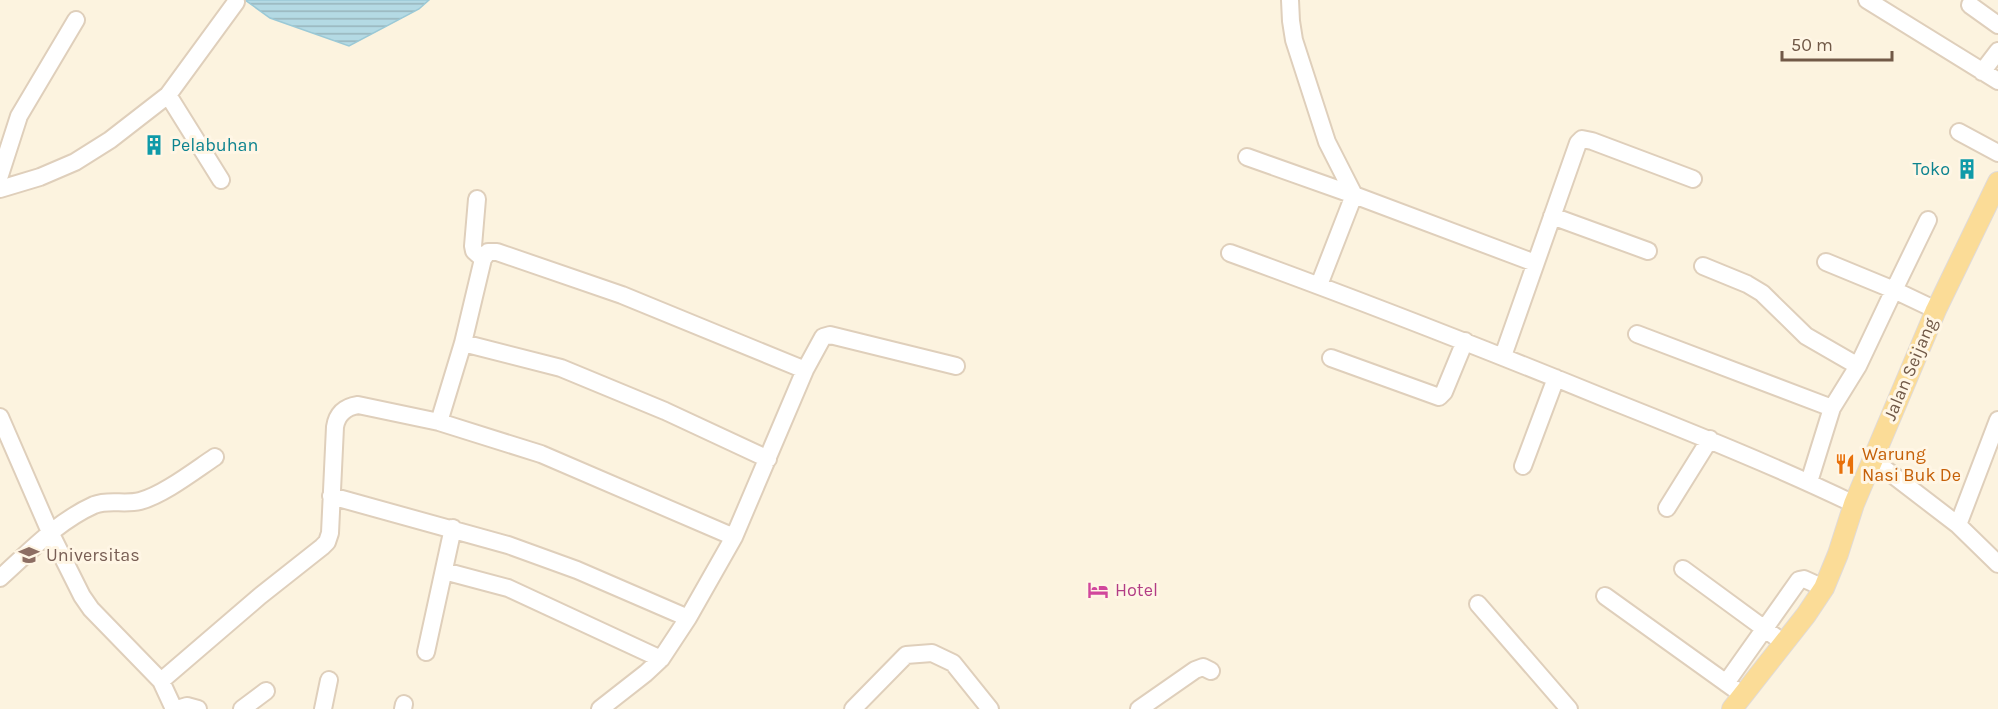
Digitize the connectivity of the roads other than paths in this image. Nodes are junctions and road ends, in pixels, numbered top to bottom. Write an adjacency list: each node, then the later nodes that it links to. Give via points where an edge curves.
1 (1290, 0): 20 (street, via 1294,40 1327,142)
2 (1867, 0): 4 (street)
3 (236, 2): 11 (street)
4 (1886, 5): 9 (street)
5 (1970, 5): 7 (street)
6 (76, 20): 15 (street, via 19,116)
7 (1998, 25)
8 (1998, 51): 9 (street)
9 (1982, 72): 10 (street)
10 (1998, 81)
11 (168, 95): 17 (street); 19 (street, via 75,162)
12 (1959, 132): 13 (street)
13 (1998, 153)
14 (1247, 157): 20 (street)
15 (0, 175)
16 (1694, 179): 22 (street, via 1582,139)
17 (221, 180)
18 (1998, 182): 32 (main road, Jalan Seijang)
19 (0, 189)
20 (1354, 195): 28 (street); 30 (street)
21 (477, 199): 26 (street, via 473,246)
22 (1552, 216): 24 (street); 28 (street)
23 (1928, 220): 31 (street)
24 (1648, 251)
25 (1230, 253): 30 (street)
26 (483, 259): 35 (street); 40 (street, via 488,252 497,252 612,291)
27 (1826, 262): 31 (street)
28 (1535, 263): 36 (street)
29 (1702, 266): 39 (street, via 1762,293 1806,336)
30 (1319, 285): 34 (street)
31 (1894, 290): 32 (street); 39 (street)
32 (1936, 310): 49 (main road, Jalan Seijang)
33 (1637, 334): 42 (street)
34 (1465, 341): 36 (street); 37 (street, via 1442,396)
35 (463, 343): 45 (street); 48 (street, via 561,369)
36 (1503, 356): 41 (street)
37 (1331, 358)
38 (956, 366): 40 (street, via 830,335 824,337)
39 (1857, 366): 42 (street)
40 (805, 370): 48 (street)
41 (1556, 378): 46 (street); 50 (street)
42 (1832, 408): 51 (street)
43 (0, 417): 57 (street)
44 (1998, 420): 55 (street)
45 (439, 422): 52 (street, via 358,405 348,407 339,415 335,427); 58 (street, via 541,454)
46 (1710, 439): 51 (street); 54 (street)
47 (215, 457): 57 (street, via 151,498 130,504 94,505)
48 (768, 459): 58 (street)
49 (1872, 459): 53 (main road, Jalan Seijang); 55 (street)
50 (1523, 466)
51 (1809, 482): 53 (street)
52 (331, 496): 56 (street); 73 (street, via 330,533 322,548)
53 (1854, 504): 63 (main road, Jalan Seijang)
54 (1667, 508)
55 (1958, 525): 59 (street)
56 (453, 528): 61 (street); 66 (street, via 577,570)
57 (50, 532): 62 (street); 73 (street, via 91,609)
58 (734, 537): 66 (street)
59 (1998, 564)
60 (1683, 569): 67 (street)
61 (444, 571): 69 (street); 70 (street, via 508,588)
62 (0, 578)
63 (1824, 588): 67 (street, via 1799,580); 68 (main road, Jalan Seijang)
64 (1605, 596): 74 (street)
65 (1478, 604): 85 (street)
66 (688, 618): 70 (street)
67 (1764, 629): 68 (street); 74 (street)
68 (1784, 643): 76 (main road, Jalan Seijang)
69 (426, 652)
70 (661, 659): 81 (street)
71 (1211, 670): 84 (street, via 1195,670)
72 (329, 680): 80 (street)
73 (161, 681): 77 (street)
74 (1726, 683): 76 (street)
75 (266, 691): 79 (street)
76 (1737, 702)
77 (176, 709): 78 (street)
78 (198, 709)
79 (242, 709)
80 (323, 709)
81 (600, 709)
82 (853, 709): 83 (street, via 906,656 932,653 953,663)
83 (990, 709)
84 (1139, 709)
85 (1569, 709)

